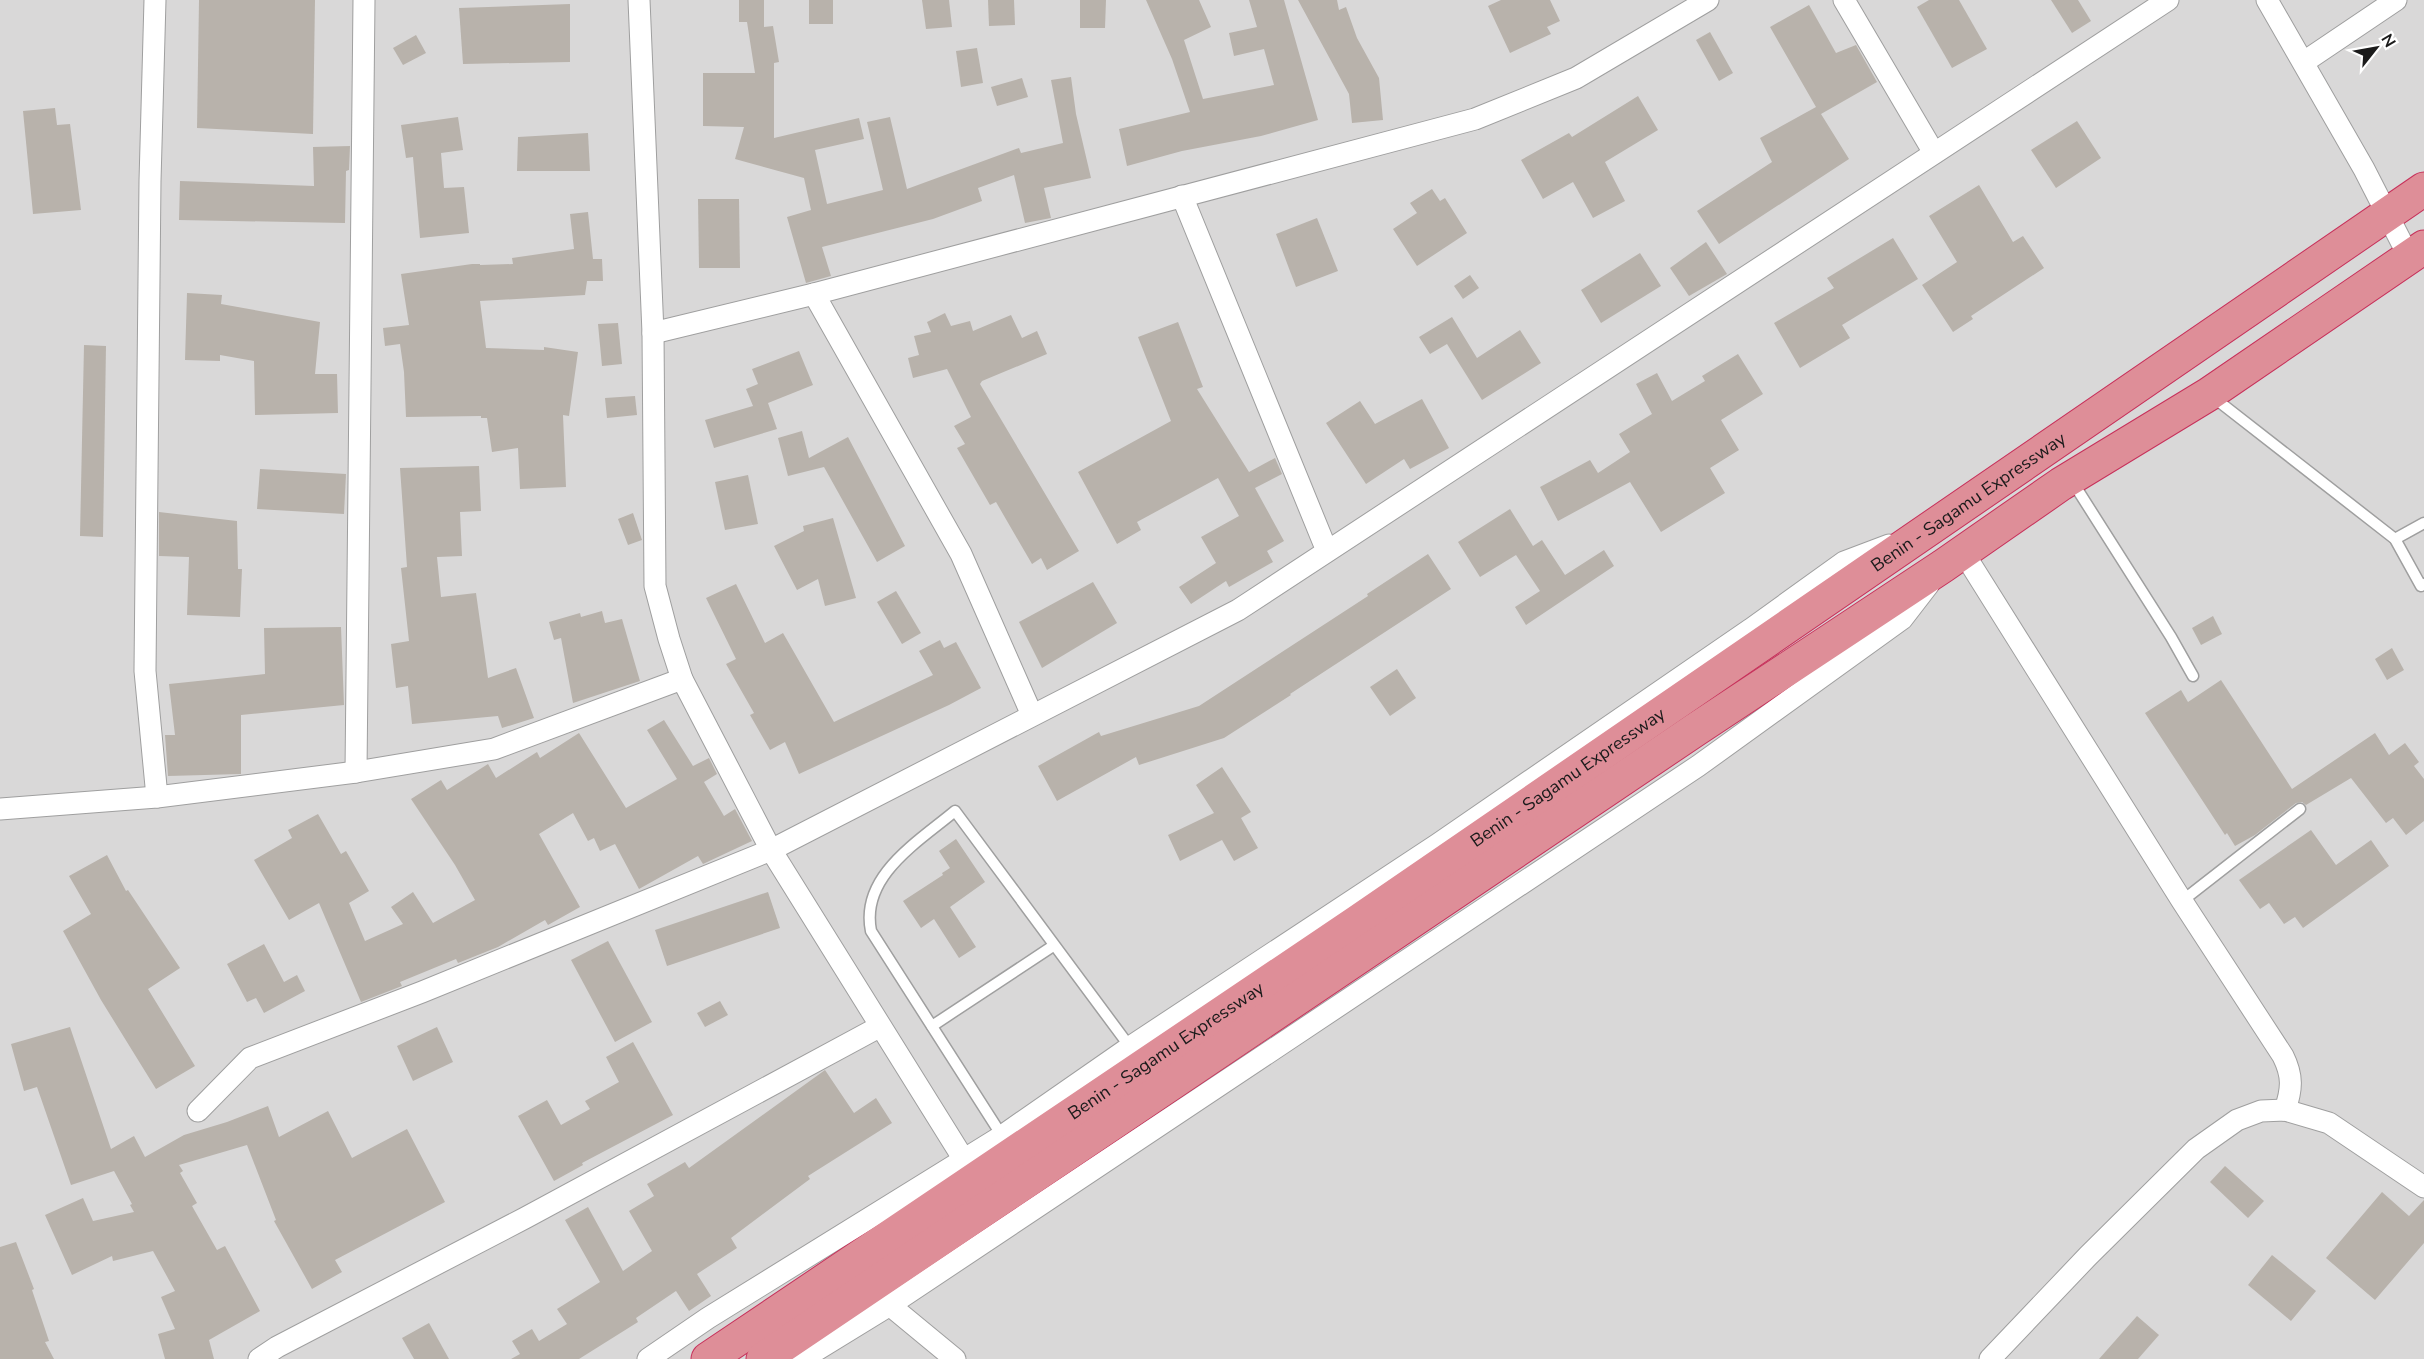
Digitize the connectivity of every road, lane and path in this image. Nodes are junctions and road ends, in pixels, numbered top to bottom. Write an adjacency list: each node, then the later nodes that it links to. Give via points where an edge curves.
1 (155, 0): 29 (street, via 145,671)
2 (364, 0): 28 (street)
3 (639, 0): 16 (street)
4 (1708, 0): 12 (street, via 1576,78 1476,119)
5 (1844, 0): 10 (street)
6 (2168, 0): 10 (street)
7 (2267, 0): 9 (street)
8 (2396, 0): 9 (street)
9 (2304, 62): 13 (street)
10 (1934, 153): 22 (street)
11 (2424, 189): 13 (highway, Benin - Sagamu Expressway)
12 (1182, 196): 15 (street); 22 (street)
13 (2387, 213): 14 (street); 20 (highway, Benin - Sagamu Expressway)
14 (2416, 252): 17 (highway)
15 (814, 294): 16 (street); 27 (street, via 961,554)
16 (653, 333): 26 (street, via 655,586)
17 (2209, 394): 18 (highway); 21 (lane)
18 (2070, 478): 23 (highway); 25 (lane)
19 (2424, 522): 21 (lane)
20 (1924, 532): 37 (street, via 1844,562 1438,844); 40 (highway, Benin - Sagamu Expressway, via 1357,922)
21 (2395, 539): 24 (lane, via 2421,586)
22 (1327, 551): 27 (street, via 1238,609)
23 (1953, 559): 33 (street); 43 (highway, via 1695,730)
24 (2424, 584)
25 (2193, 676)
26 (682, 679): 28 (street, via 494,749); 32 (street)
27 (1032, 715): 32 (street)
28 (356, 772): 29 (street)
29 (157, 797): 30 (street)
30 (0, 808)
31 (2300, 809): 33 (lane)
32 (771, 850): 36 (street); 39 (street, via 250,1058)
33 (2182, 901): 38 (street, via 2291,1071 2292,1088)
34 (1053, 946): 35 (lane); 35 (lane, via 955,811 892,865 872,895 868,915 871,931); 37 (lane)
35 (932, 1026): 40 (lane)
36 (879, 1027): 41 (street); 45 (street)
37 (1130, 1047): 40 (street)
38 (2285, 1110): 42 (street, via 2329,1123); 50 (street, via 2261,1111 2237,1120 2196,1149)
39 (198, 1111)
40 (1008, 1145): 41 (highway, Benin - Sagamu Expressway)
41 (970, 1169): 46 (street, via 708,1318); 47 (highway, Benin - Sagamu Expressway)
42 (2424, 1187)
43 (879, 1296): 44 (highway); 49 (street)
44 (807, 1352): 48 (highway)
45 (259, 1359)
46 (648, 1359)
47 (708, 1359)
48 (763, 1359)
49 (955, 1359)
50 (1990, 1359)

